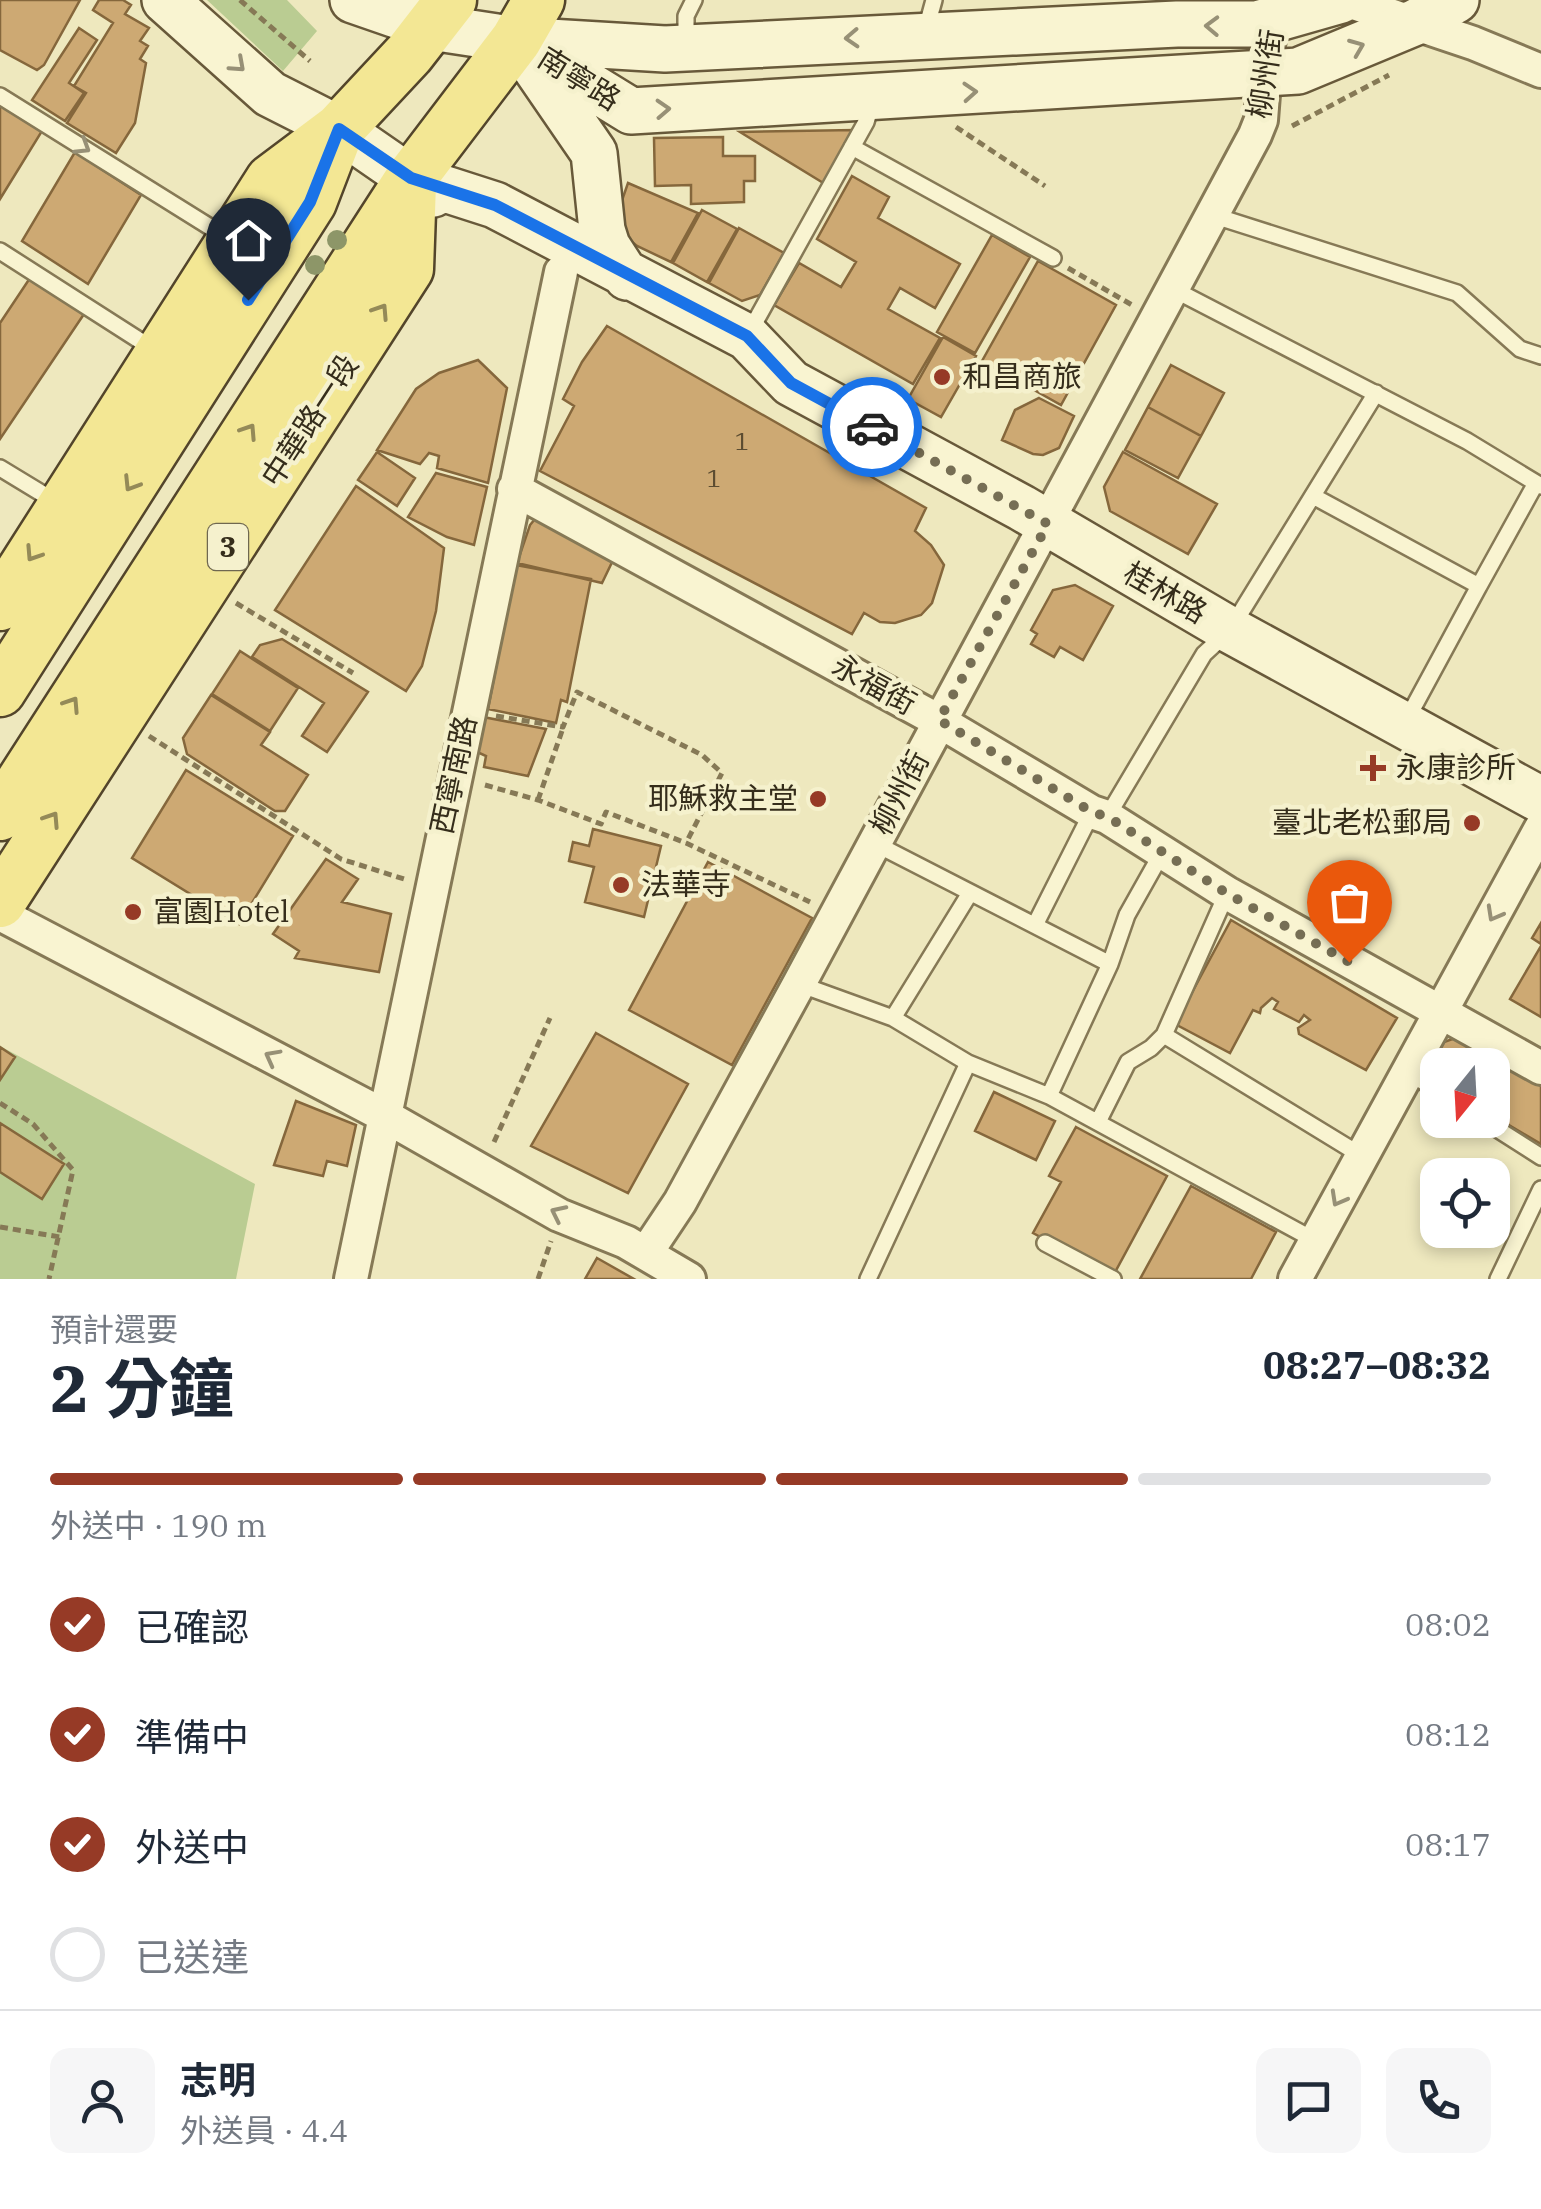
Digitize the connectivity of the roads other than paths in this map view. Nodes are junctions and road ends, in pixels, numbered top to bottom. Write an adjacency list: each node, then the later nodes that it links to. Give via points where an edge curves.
1 (165, 0): 16 (street, one-way to 16, via 270,94)
2 (353, 0): 6 (street)
3 (694, 0): 11 (lane, via 686,16)
4 (1343, 0): 7 (street, 南寧路); 10 (street)
5 (1456, 0): 10 (street, 南寧路)
6 (435, 9): 9 (street); 16 (main road)
7 (1276, 10): 8 (street, 南寧路, one-way to 8, via 1233,26); 13 (street, 柳州街)
8 (929, 19): 11 (street, 南寧路, one-way to 11, via 870,36)
9 (527, 20): 11 (street, 南寧路); 15 (street, 南寧路, one-way to 15, via 630,111); 18 (main road, 中華路一段 / 3); 24 (street, via 594,153 602,230)
10 (1416, 22): 12 (street); 13 (street, 南寧路, one-way to 10, via 1298,71)
11 (686, 47)
12 (1541, 70)
13 (1264, 75): 15 (street, 南寧路, one-way to 13); 19 (street, 柳州街, via 1261,120)
14 (0, 96): 20 (lane, one-way to 20)
15 (873, 96): 17 (lane)
16 (339, 129): 18 (street); 20 (main road, via 271,180); 40 (main road, one-way to 40, via 310,202)
17 (852, 147): 22 (lane); 26 (lane)
18 (411, 178): 23 (street, 桂林路); 24 (street, 桂林路, via 495,205); 44 (main road, 中華路一段 / 3, one-way to 18); 51 (main road, 中華路一段 / 3, one-way to 18, via 408,269)
19 (1212, 215): 25 (street, 柳州街); 28 (lane, via 1457,293 1520,349)
20 (233, 241): 27 (main road)
21 (0, 251): 27 (lane)
22 (1053, 258)
23 (560, 272): 29 (street, 桂林路, via 754,377); 33 (street, 西寧南路)
24 (627, 277): 26 (street, 桂林路)
25 (1173, 289): 30 (lane); 36 (street, 柳州街)
26 (747, 336): 29 (street, 桂林路)
27 (161, 354): 35 (main road)
28 (1541, 356)
29 (791, 383): 36 (street, 桂林路)
30 (1376, 393): 32 (lane); 34 (lane)
31 (0, 468): 35 (lane)
32 (1538, 485): 37 (lane)
33 (514, 488): 41 (street, 永福街); 64 (street, 西寧南路)
34 (1313, 496): 37 (lane); 39 (lane)
35 (64, 506): 38 (main road, one-way to 38)
36 (1048, 524): 39 (street, 桂林路); 41 (street, 柳州街)
37 (1479, 586): 42 (lane)
38 (0, 605)
39 (1230, 630): 42 (street, 桂林路); 45 (lane, via 1204,654)
40 (0, 691)
41 (939, 720): 45 (street, 永福街); 47 (street, 柳州街)
42 (1404, 725): 43 (street, 桂林路)
43 (1541, 800)
44 (0, 815)
45 (1100, 815): 48 (street, 永福街); 53 (lane)
46 (1541, 828): 56 (street, one-way to 56)
47 (874, 843): 49 (lane); 55 (street, 柳州街)
48 (1163, 851): 50 (street, 永福街); 54 (lane, via 1127,914)
49 (970, 893): 53 (lane); 57 (lane)
50 (1228, 894): 56 (street, 永福街); 58 (lane)
51 (0, 902)
52 (0, 914): 64 (street, one-way to 52)
53 (1035, 926): 54 (lane)
54 (1110, 964): 63 (lane)
55 (799, 984): 57 (lane); 72 (street, 柳州街)
56 (1440, 1012): 60 (street, 永福街); 61 (street)
57 (892, 1018): 59 (lane)
58 (1164, 1035): 65 (lane, via 1128,1062); 67 (lane)
59 (968, 1062): 63 (lane); 75 (lane)
60 (1541, 1068)
61 (1408, 1072): 62 (lane); 67 (street)
62 (1420, 1080)
63 (1049, 1096): 65 (lane)
64 (385, 1116): 72 (street, one-way to 64, via 559,1215); 73 (street, 西寧南路)
65 (1098, 1122): 70 (lane)
66 (1510, 1137): 68 (lane)
67 (1362, 1156): 70 (street, one-way to 70)
68 (1541, 1157)
69 (1541, 1189): 78 (lane)
70 (1316, 1241): 77 (street)
71 (1045, 1242): 76 (lane)
72 (646, 1253): 74 (street)
73 (350, 1279)
74 (689, 1279)
75 (868, 1279)
76 (1114, 1279)
77 (1295, 1279)
78 (1498, 1279)

